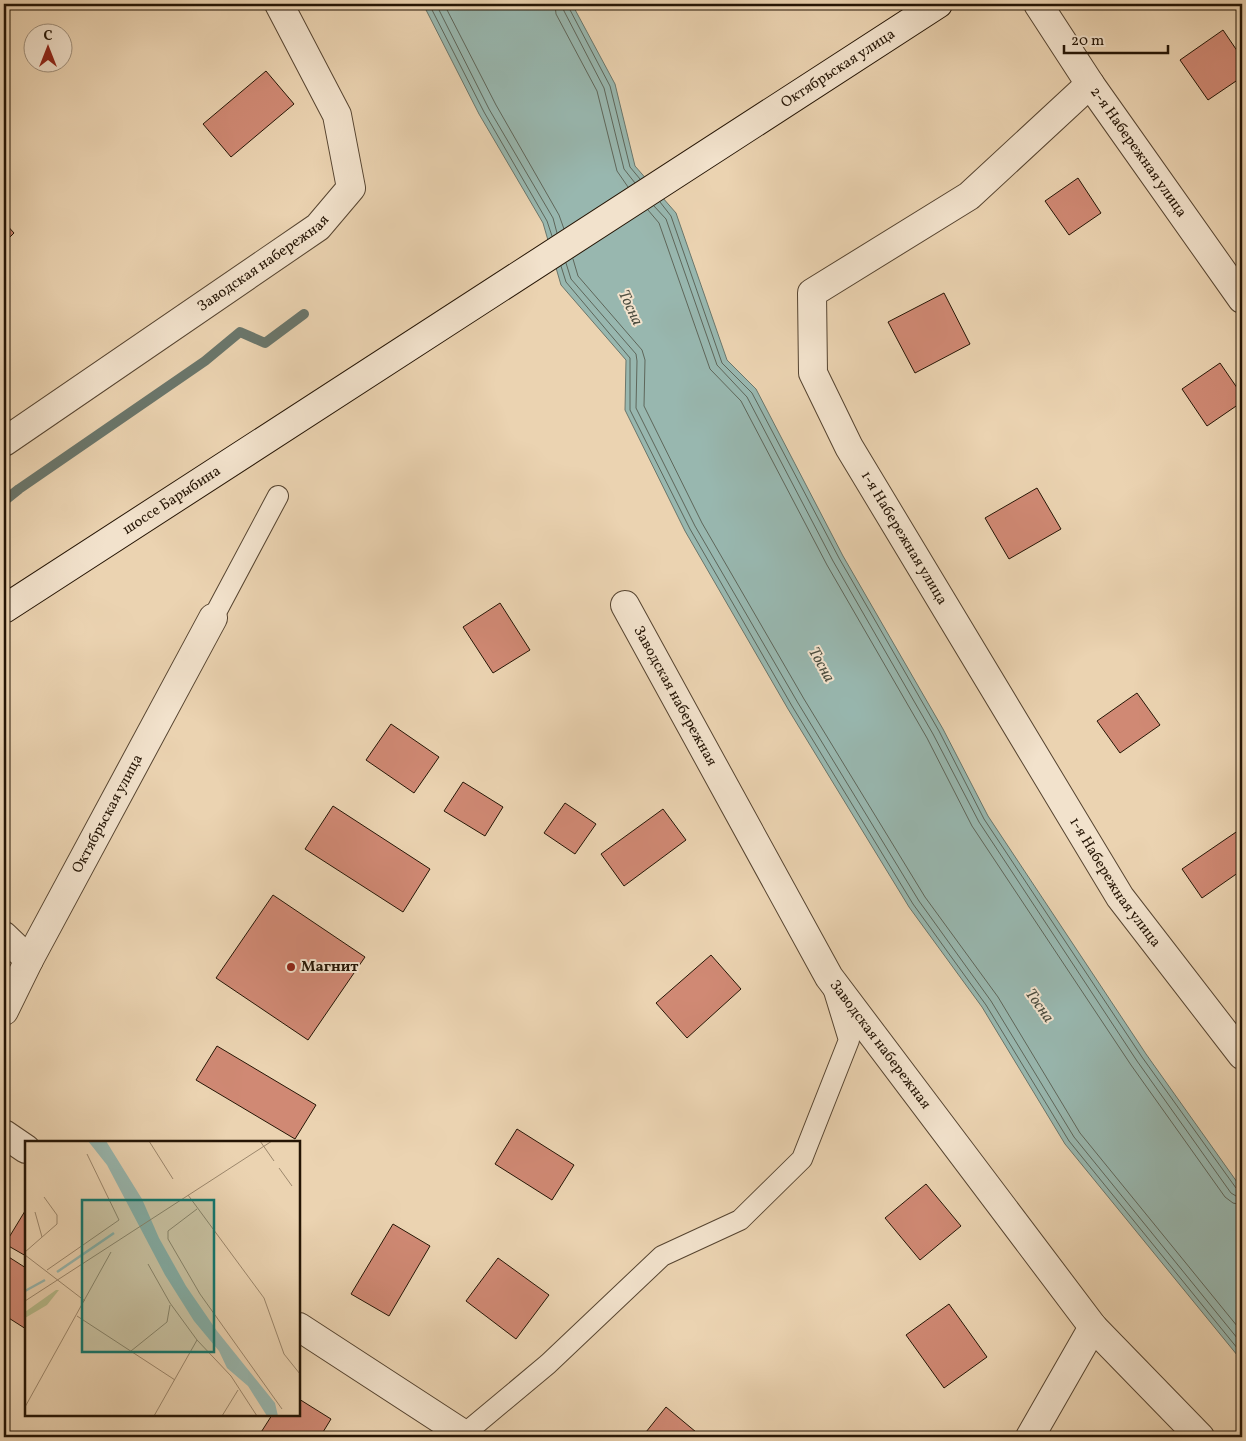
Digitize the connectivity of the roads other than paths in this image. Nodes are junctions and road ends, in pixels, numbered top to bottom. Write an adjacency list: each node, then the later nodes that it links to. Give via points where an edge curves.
1 (279, 4): 7 (street, Заводская набережная, via 337,115 350,188 318,227)
2 (938, 4): 6 (street, Октябрьская улица)
3 (1038, 4): 4 (street, 2-я Набережная улица)
4 (1090, 84): 5 (street, 2-я Набережная улица); 16 (street, 1-я Набережная улица, via 969,196 812,293 813,373 849,447 1120,897)
5 (1242, 299)
6 (340, 391): 10 (street, шоссе Барыбина)
7 (4, 442)
8 (278, 496): 11 (lane)
9 (625, 605): 14 (street, Заводская набережная)
10 (4, 609)
11 (212, 618): 13 (street, Октябрьская улица)
12 (4, 936): 13 (street)
13 (29, 960): 15 (street, Октябрьская улица)
14 (829, 977): 19 (street, Заводская набережная); 21 (lane, via 849,1040 802,1159 740,1220 662,1256)
15 (4, 1011)
16 (1242, 1054)
17 (4, 1134): 18 (street)
18 (25, 1148)
19 (1093, 1327): 22 (street); 23 (street, Заводская набережная)
20 (300, 1328): 21 (street)
21 (466, 1436)
22 (1030, 1437)
23 (1200, 1437)

